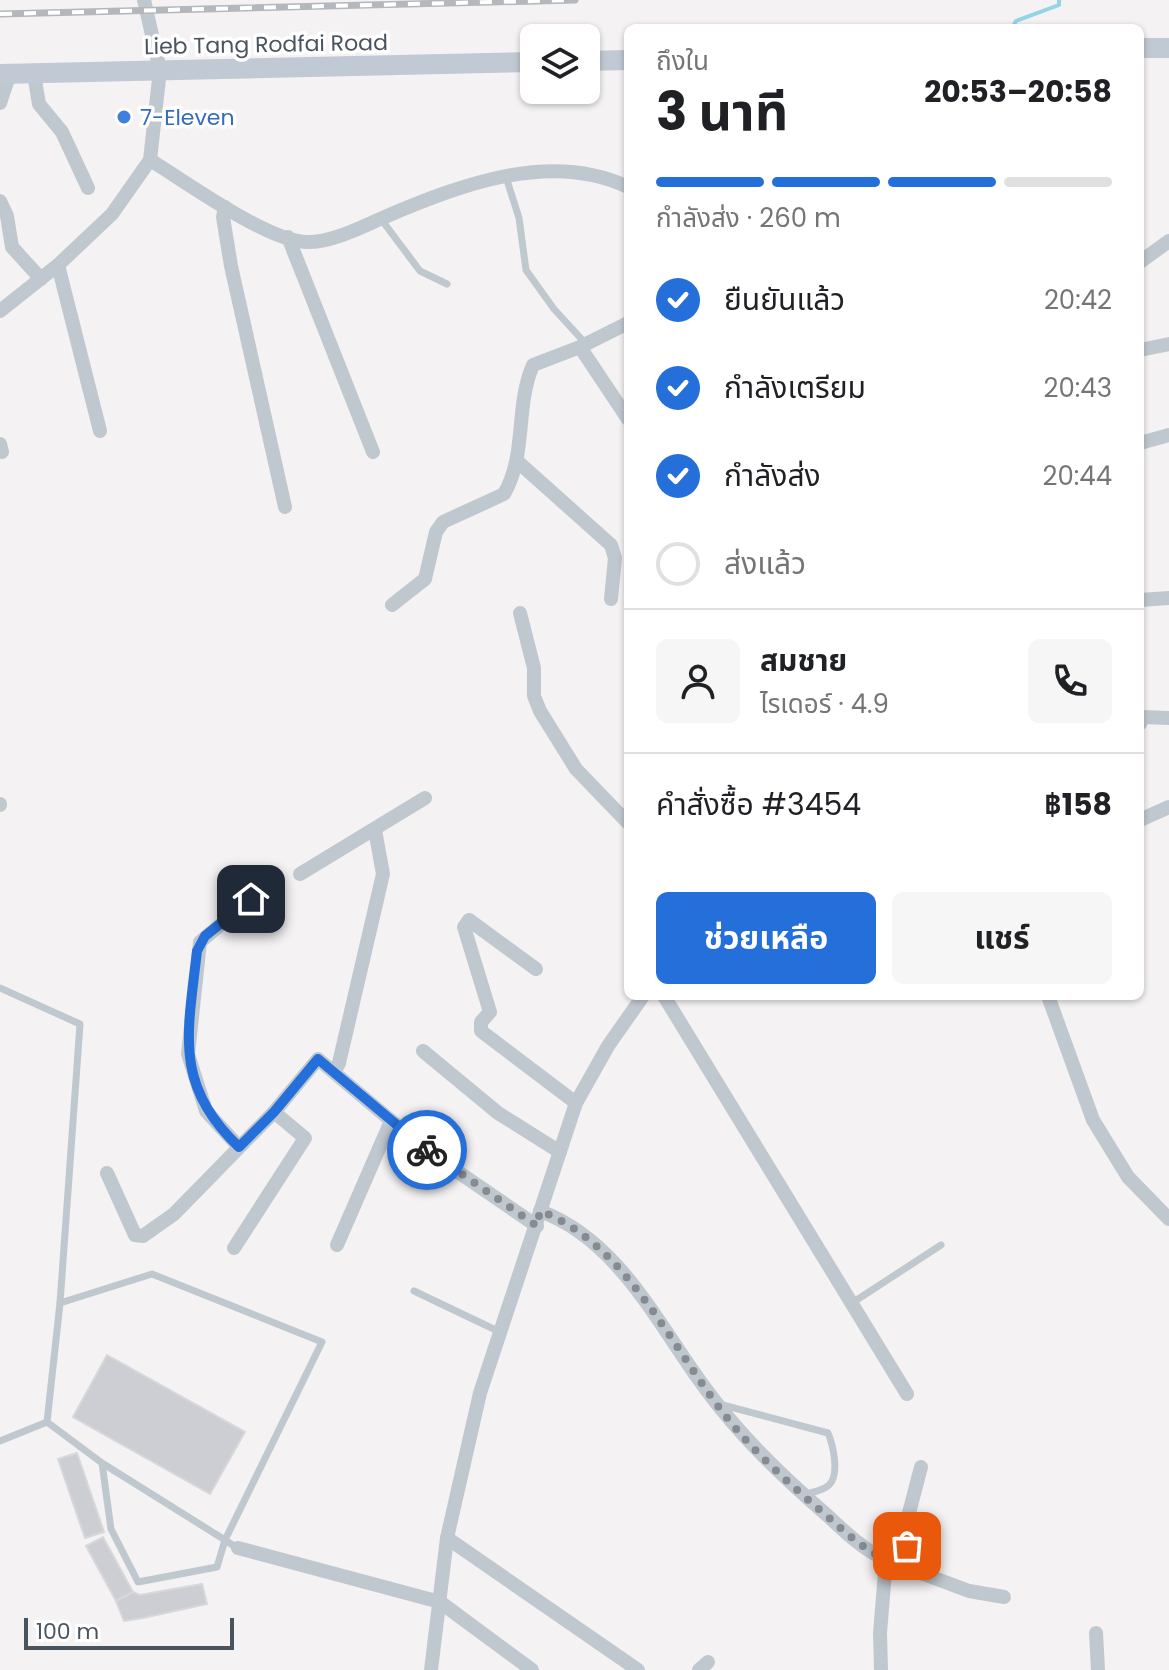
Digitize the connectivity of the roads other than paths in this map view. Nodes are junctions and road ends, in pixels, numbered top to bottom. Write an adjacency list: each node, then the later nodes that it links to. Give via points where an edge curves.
1 (144, 0): 7 (street)
2 (1144, 48): 3 (street)
3 (1169, 48)
4 (624, 60): 5 (street)
5 (600, 61)
6 (520, 62): 7 (street, Lieb Tang Rodfai Road)
7 (160, 70): 9 (street, Lieb Tang Rodfai Road); 11 (street)
8 (5, 74): 9 (street, Lieb Tang Rodfai Road); 10 (street)
9 (34, 74): 14 (street, via 39,104 62,132)
10 (0, 103)
11 (150, 160): 16 (street); 21 (street, via 112,214)
12 (506, 177): 13 (street, via 587,174); 17 (street, via 481,179); 27 (lane, via 519,218 526,270)
13 (624, 186)
14 (88, 188)
15 (0, 201): 22 (street, via 12,247)
16 (225, 207): 18 (street); 35 (street, via 231,266)
17 (381, 219): 18 (street, via 306,242); 23 (lane, via 420,271)
18 (288, 237): 33 (street)
19 (1169, 241): 20 (street)
20 (1144, 259)
21 (58, 265): 22 (street); 30 (street)
22 (41, 279): 24 (street)
23 (447, 284)
24 (0, 311)
25 (624, 325): 27 (street)
26 (1169, 344): 28 (street)
27 (583, 346): 29 (street); 34 (street, via 533,365)
28 (1144, 349)
29 (624, 413)
30 (100, 431)
31 (1169, 435): 32 (street)
32 (1144, 442)
33 (373, 452)
34 (517, 461): 37 (street, via 611,545); 39 (street, via 504,494 443,522 425,579)
35 (285, 507)
36 (1169, 598): 38 (street)
37 (611, 599)
38 (1144, 600)
39 (392, 605)
40 (520, 613): 46 (street, via 540,711 576,769)
41 (1144, 717): 42 (street)
42 (1169, 718)
43 (425, 798): 47 (street)
44 (1169, 807): 45 (street)
45 (1144, 818)
46 (624, 819)
47 (375, 830): 48 (street); 56 (street, via 383,874)
48 (300, 874)
49 (251, 899): 60 (street, via 200,942 188,1054 206,1111)
50 (536, 969): 57 (street, via 469,920 464,927 490,1012 481,1031)
51 (0, 988): 69 (lane, via 80,1024)
52 (640, 1000): 57 (street)
53 (666, 1000): 70 (street)
54 (1049, 1000): 64 (street, via 1093,1120 1128,1177)
55 (423, 1051): 61 (street, via 498,1113)
56 (334, 1072): 58 (street, via 318,1059); 59 (street)
57 (576, 1103): 61 (street)
58 (274, 1112): 60 (street); 67 (street, via 305,1138)
59 (391, 1121): 63 (street, via 426,1150); 65 (street)
60 (239, 1147): 62 (street, via 174,1214 143,1236 135,1235)
61 (560, 1152): 63 (street)
62 (107, 1173)
63 (539, 1219): 71 (street); 73 (street, via 573,1226 621,1271)
64 (1169, 1219)
65 (337, 1245)
66 (941, 1245): 70 (lane)
67 (234, 1248)
68 (414, 1291): 71 (lane)
69 (60, 1303): 74 (lane); 80 (lane, via 152,1274 322,1342)
70 (851, 1303): 72 (street)
71 (500, 1332): 79 (street, via 480,1393)
72 (907, 1394)
73 (717, 1404): 78 (street); 78 (lane, via 828,1433 832,1481)
74 (47, 1422): 75 (lane); 76 (lane)
75 (0, 1441)
76 (102, 1463): 80 (lane); 80 (lane, via 111,1529 138,1582 217,1567)
77 (921, 1467): 82 (street)
78 (803, 1495): 81 (street, via 863,1548)
79 (447, 1538): 84 (street); 88 (street)
80 (232, 1544): 84 (street)
81 (886, 1560): 82 (street); 89 (street)
82 (902, 1565): 83 (street, via 969,1591)
83 (1004, 1597)
84 (440, 1602): 86 (street); 87 (street)
85 (1096, 1633): 90 (street)
86 (431, 1670)
87 (532, 1670)
88 (638, 1670)
89 (881, 1670)
90 (1098, 1670)

